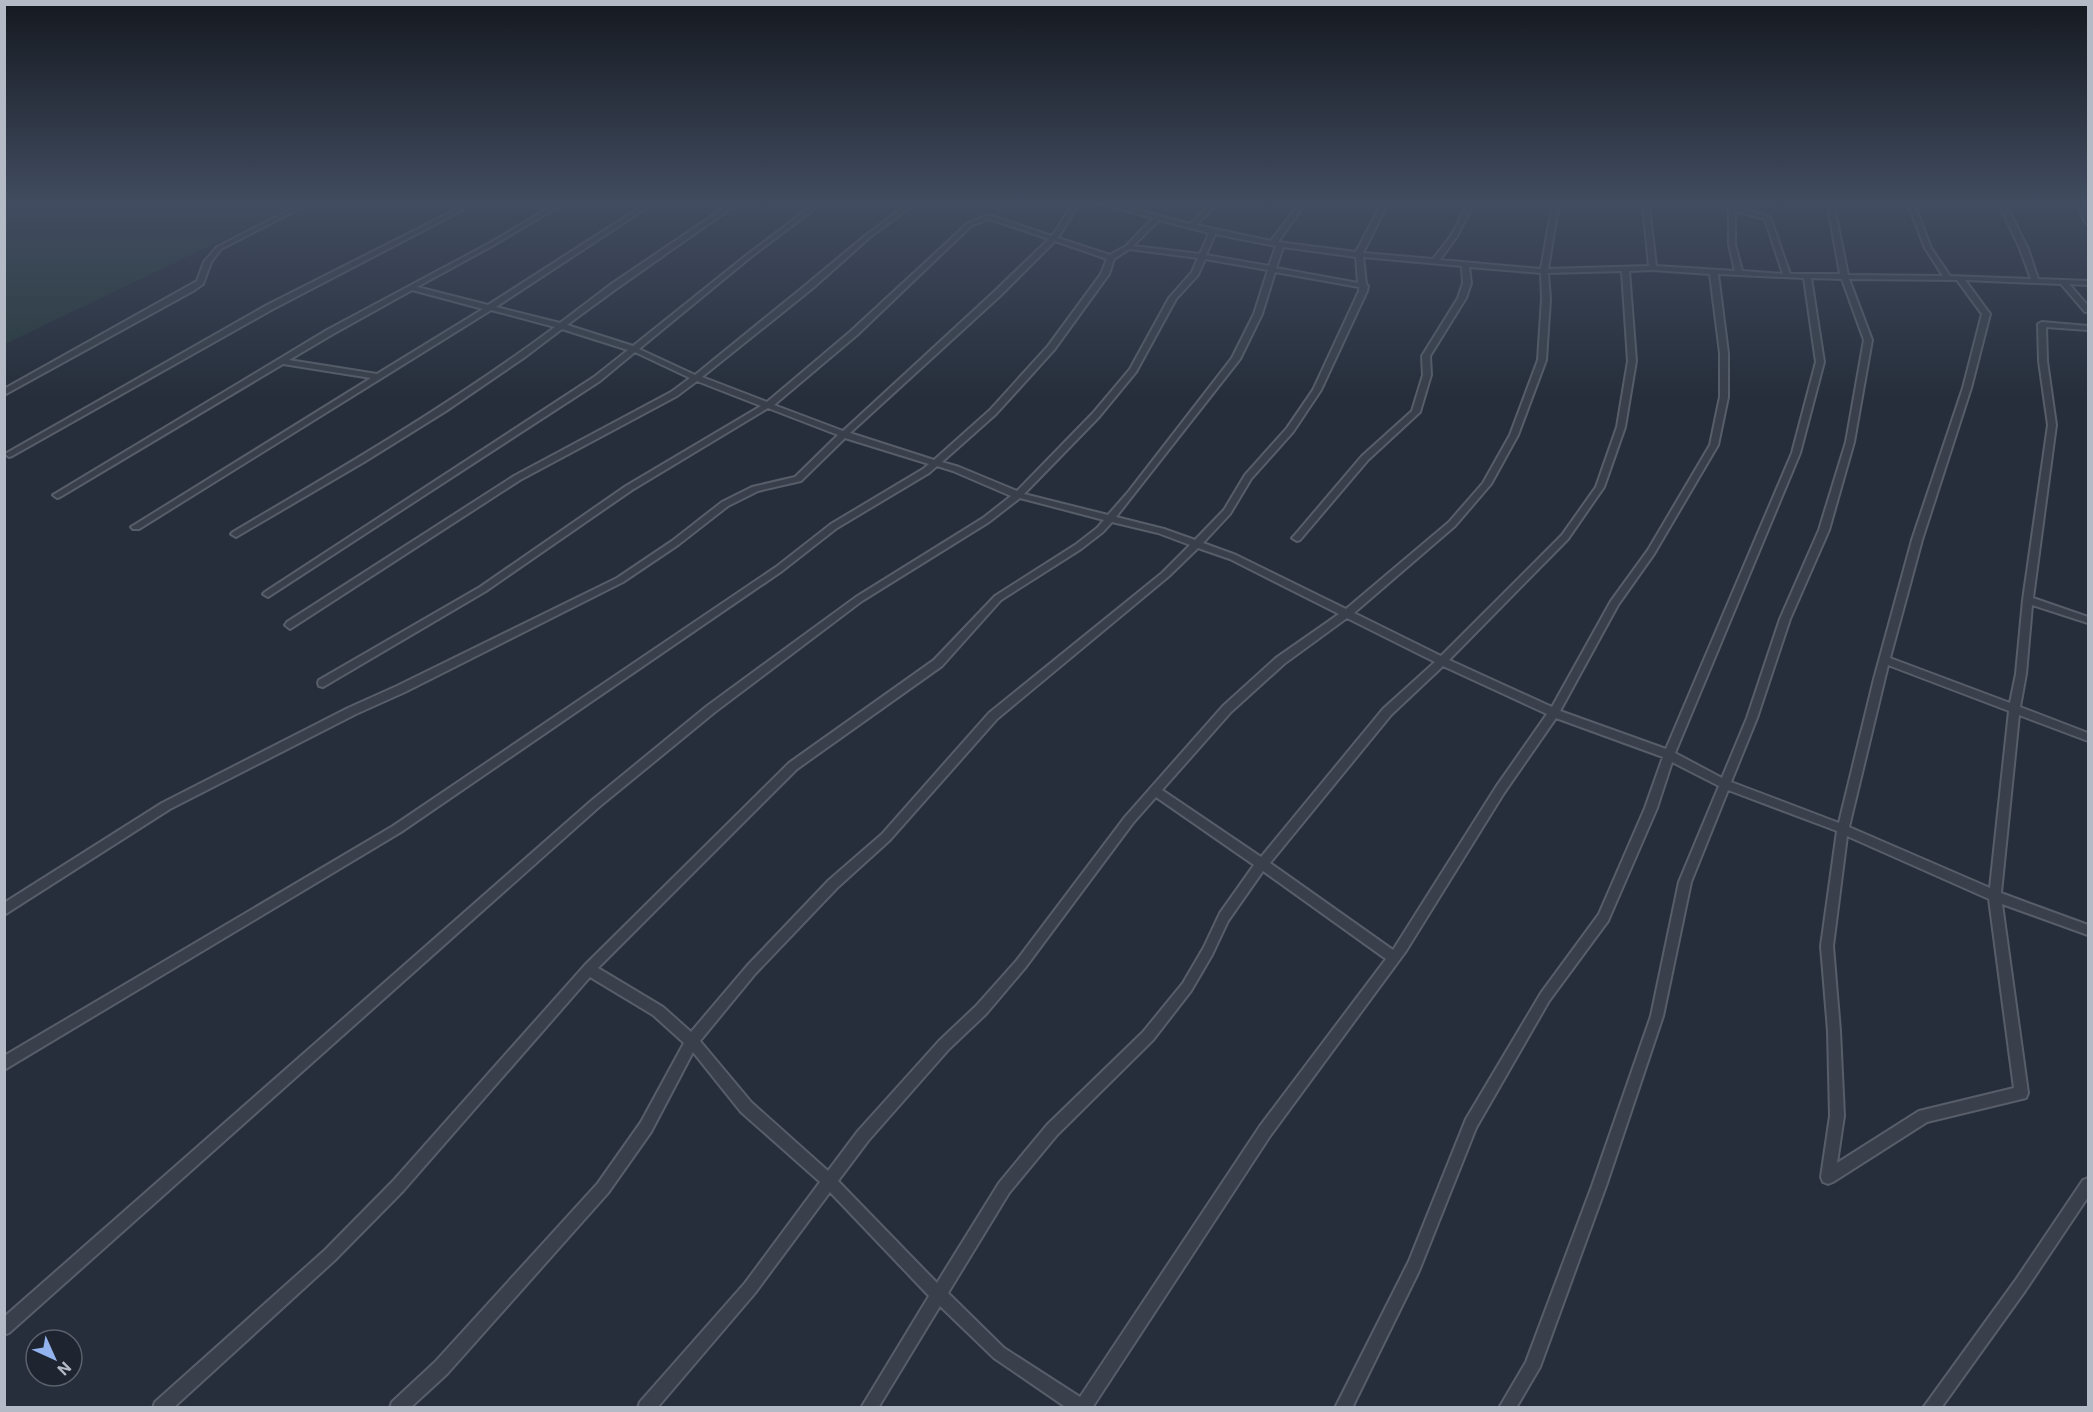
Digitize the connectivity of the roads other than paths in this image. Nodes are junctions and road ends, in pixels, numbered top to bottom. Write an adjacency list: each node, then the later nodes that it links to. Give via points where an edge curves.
1 (206, 267): 46 (street, via 200,282 190,289)
2 (348, 267): 49 (street)
3 (450, 267): 37 (street)
4 (553, 267): 38 (street)
5 (642, 267): 40 (street)
6 (735, 267): 42 (street)
7 (832, 267): 45 (street)
8 (924, 267): 47 (street)
9 (1024, 267): 48 (street)
10 (1108, 267): 50 (street, via 1051,348 993,412)
11 (1197, 267): 52 (street, via 1173,298 1133,370 1096,415)
12 (1255, 267): 25 (street)
13 (1271, 267): 25 (street)
14 (1361, 267): 36 (street)
15 (1465, 267): 56 (street, via 1467,283 1462,298 1426,356 1426,375 1416,412 1365,458)
16 (1498, 267): 26 (street)
17 (1545, 267): 26 (street)
18 (1737, 267): 28 (street)
19 (1784, 267): 30 (street)
20 (1842, 267): 29 (street)
21 (1944, 267): 32 (street)
22 (2030, 267): 33 (street)
23 (1624, 268): 24 (street); 26 (street); 64 (street, via 1632,361 1622,427 1600,487 1565,537)
24 (1653, 268): 27 (street)
25 (1270, 270): 36 (street); 53 (street, via 1258,314 1236,359)
26 (1544, 271): 60 (street, via 1542,360 1514,435 1496,470 1452,524)
27 (1714, 273): 28 (street); 67 (street, via 1724,353 1724,397 1714,446 1651,552 1614,603)
28 (1738, 273): 30 (street)
29 (1844, 275): 31 (street); 32 (street); 70 (street, via 1868,340 1850,442 1824,530 1785,619)
30 (1787, 276): 31 (street)
31 (1808, 276): 69 (street, via 1820,362 1796,453)
32 (1953, 278): 33 (street); 63 (street, via 1986,314)
33 (2035, 281): 34 (street)
34 (2064, 283): 35 (street); 39 (street)
35 (2088, 283)
36 (1364, 286): 57 (street, via 1306,409 1248,477 1227,512)
37 (411, 288): 38 (street); 43 (street)
38 (491, 307): 40 (street); 44 (street)
39 (2088, 310)
40 (561, 326): 42 (street); 55 (street, via 444,409)
41 (2088, 328): 59 (street, via 2042,324 2052,425)
42 (634, 349): 45 (street); 58 (street, via 597,379)
43 (281, 361): 44 (street); 51 (street)
44 (378, 377): 54 (street)
45 (696, 378): 47 (street); 62 (street, via 674,394 517,478)
46 (4, 393)
47 (768, 405): 48 (street); 65 (street, via 629,488 483,588)
48 (844, 434): 50 (street); 75 (street, via 798,479 755,489 725,504 620,580 166,806)
49 (9, 454)
50 (935, 462): 52 (street); 80 (street, via 913,480 834,526 779,569 397,830)
51 (57, 495)
52 (1018, 495): 53 (street); 84 (street, via 986,520 859,599 693,724 595,804)
53 (1110, 519): 57 (street); 78 (street, via 1078,547 998,598 938,663 793,766)
54 (136, 527)
55 (236, 534)
56 (1296, 538)
57 (1199, 544): 60 (street, via 1233,556); 79 (street, via 993,716 886,837 833,884 751,970)
58 (268, 594)
59 (2028, 600): 61 (street); 66 (street)
60 (1348, 612): 64 (street); 71 (street, via 1280,661 1227,709)
61 (2088, 620)
62 (290, 625)
63 (1884, 660): 66 (street); 72 (street)
64 (1442, 661): 67 (street); 73 (street, via 1387,712)
65 (323, 683)
66 (2014, 711): 68 (street); 74 (street)
67 (1554, 713): 69 (street); 77 (street, via 1500,790)
68 (2088, 736)
69 (1669, 755): 70 (street); 89 (street, via 1651,808 1604,917 1545,997 1471,1124 1414,1266)
70 (1726, 785): 72 (street); 90 (street, via 1685,882 1657,1016 1599,1186 1532,1367)
71 (1155, 791): 73 (street); 81 (street, via 1021,964 863,1136)
72 (1843, 830): 74 (street); 74 (street, via 1827,946 1837,1116 1828,1177 1924,1116 2021,1093)
73 (1262, 864): 77 (street); 83 (street, via 1224,917 1187,987 1148,1036 1052,1130 1004,1188)
74 (1995, 896): 76 (street)
75 (4, 910)
76 (2088, 930)
77 (1394, 958): 83 (street, via 1265,1131 1082,1407 999,1353)
78 (589, 969): 79 (street, via 658,1011); 85 (street, via 376,1209)
79 (692, 1041): 81 (street, via 746,1107); 86 (street, via 646,1127 603,1188 441,1368)
80 (4, 1064)
81 (830, 1182): 83 (street); 87 (street, via 750,1288)
82 (2088, 1185): 91 (street)
83 (939, 1296): 88 (street)
84 (4, 1328)
85 (161, 1407)
86 (398, 1407)
87 (646, 1407)
88 (869, 1407)
89 (1343, 1407)
90 (1507, 1407)
91 (1931, 1407)

